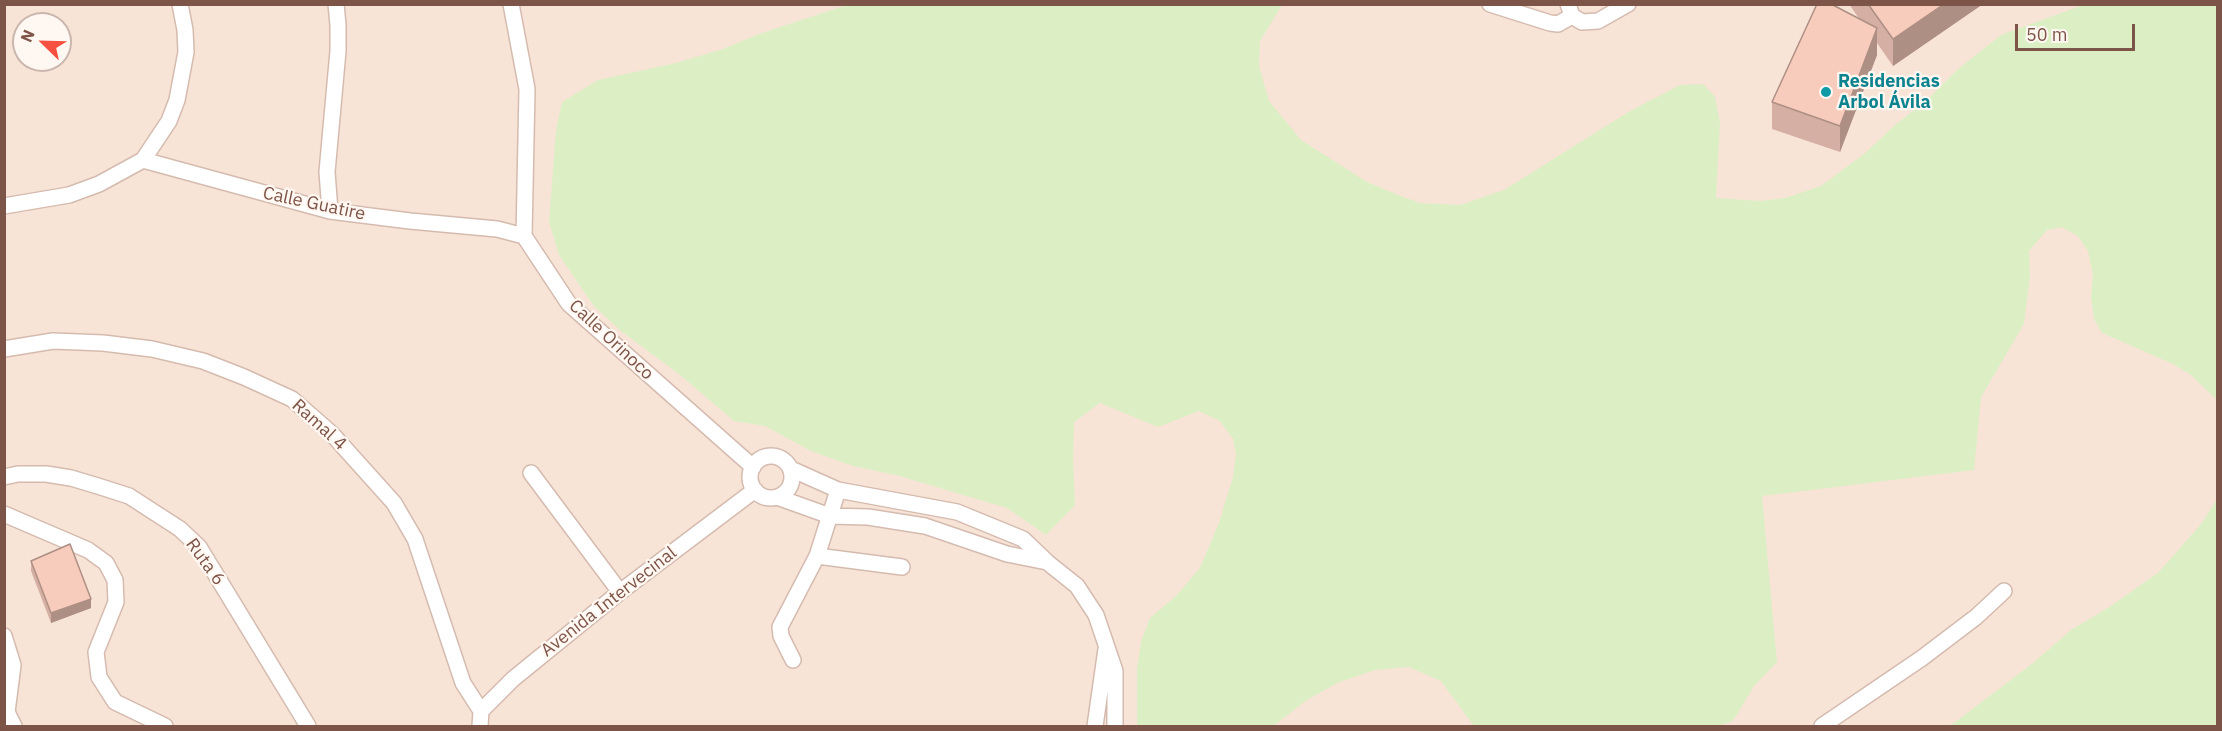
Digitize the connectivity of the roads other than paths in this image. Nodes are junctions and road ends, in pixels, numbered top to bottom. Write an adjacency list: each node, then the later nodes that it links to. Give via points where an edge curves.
1 (180, 4): 7 (street, via 186,52 177,100 169,121)
2 (336, 4): 9 (street, via 338,51 327,172)
3 (511, 4): 10 (street, via 528,88)
4 (1490, 4): 6 (street, via 1558,24)
5 (1628, 4): 6 (street, via 1598,21 1582,22)
6 (1570, 10)
7 (143, 160): 8 (street, via 69,195); 9 (street, Calle Guatire)
8 (4, 206)
9 (330, 211): 10 (street, Calle Guatire, via 498,229)
10 (524, 236): 12 (street, Calle Orinoco, via 569,304)
11 (4, 349): 31 (street, Ramal 4, via 53,342 152,349 203,361 292,399 332,434 394,503 415,539)
12 (753, 467): 13 (street, via 770,456 782,459); 16 (street)
13 (791, 469): 17 (street); 18 (street, via 790,486)
14 (531, 473): 27 (street)
15 (4, 477): 34 (street, Ruta 6, via 46,474 71,478 129,496 180,529 199,547)
16 (755, 490): 18 (street); 27 (street, Avenida Intervecinal)
17 (838, 490): 20 (street); 21 (street, via 912,502)
18 (777, 497): 20 (street)
19 (4, 514): 33 (street, via 88,550 106,563 115,580 116,602 96,652 99,677 115,702)
20 (830, 516): 22 (street, via 915,524); 23 (street)
21 (978, 520): 22 (street, via 981,533); 24 (street, via 1023,539)
22 (971, 542): 24 (street)
23 (817, 556): 25 (street); 30 (street, via 780,627)
24 (1047, 562): 29 (street, via 1087,599)
25 (902, 567)
26 (2004, 591): 37 (street, via 1967,624)
27 (620, 592): 31 (street, Avenida Intervecinal, via 513,679)
28 (4, 636): 32 (street, via 13,664 7,712)
29 (1106, 643): 35 (street); 36 (street, via 1115,671)
30 (793, 660)
31 (480, 719)
32 (14, 726)
33 (165, 726)
34 (308, 726)
35 (1095, 726)
36 (1115, 726)
37 (1822, 726)

